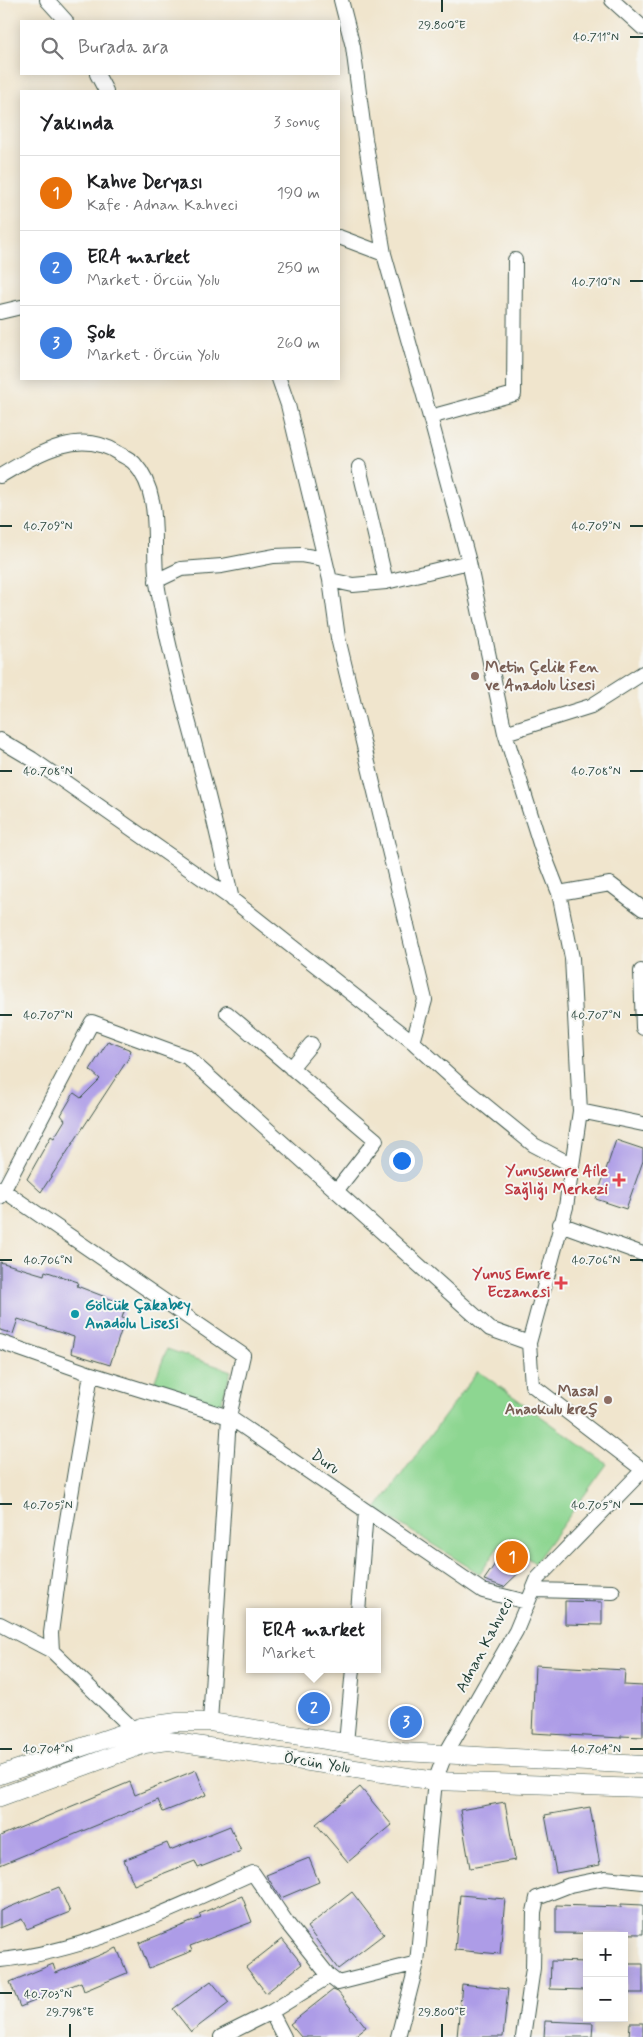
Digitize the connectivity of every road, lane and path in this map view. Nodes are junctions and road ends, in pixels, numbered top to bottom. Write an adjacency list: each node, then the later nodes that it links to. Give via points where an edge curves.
1 (47, 0): 4 (street)
2 (341, 0): 9 (street, via 353,47)
3 (612, 0): 5 (street)
4 (65, 20)
5 (643, 28)
6 (97, 75): 7 (street)
7 (105, 90)
8 (340, 237): 9 (street)
9 (384, 254): 14 (street)
10 (515, 260): 14 (street, via 514,394)
11 (20, 307): 12 (street)
12 (0, 312)
13 (279, 380): 17 (street)
14 (430, 417): 18 (street)
15 (359, 468): 21 (street)
16 (0, 476): 20 (street, via 55,446 80,441 110,448 134,463 149,489 156,532)
17 (325, 559): 19 (street); 20 (street, via 301,555 274,556 181,570)
18 (469, 562): 21 (street); 23 (street)
19 (330, 580): 21 (street, via 353,585); 31 (street, via 338,638 425,1000)
20 (156, 581): 26 (street, via 177,681)
21 (386, 582)
22 (643, 673): 23 (street, via 592,706)
23 (505, 733): 25 (street)
24 (0, 740): 26 (street, via 32,759)
25 (558, 893): 27 (street, via 610,884); 34 (street, via 572,958)
26 (232, 900): 31 (street)
27 (643, 909)
28 (641, 971): 30 (street)
29 (227, 1013): 33 (street)
30 (643, 1028)
31 (413, 1042): 36 (street, via 534,1145)
32 (311, 1044): 33 (street)
33 (291, 1068): 37 (street, via 376,1140)
34 (580, 1111): 35 (street); 36 (street)
35 (643, 1124)
36 (572, 1165): 39 (street)
37 (336, 1191): 38 (street, via 187,1057 92,1022); 42 (street, via 490,1329)
38 (1, 1192): 44 (street, via 243,1355)
39 (560, 1224): 40 (street); 42 (street)
40 (643, 1254)
41 (0, 1342): 43 (street, Duru)
42 (529, 1343): 45 (street, via 532,1385)
43 (91, 1374): 44 (street, Duru); 51 (street, via 62,1550 51,1633)
44 (229, 1418): 46 (street, Duru); 53 (street)
45 (643, 1470): 48 (street, Adnan Kahveci, via 538,1578)
46 (366, 1512): 48 (street, Duru, via 483,1591); 49 (street)
47 (613, 1592): 48 (street, Duru)
48 (530, 1596): 56 (street, Adnan Kahveci, via 516,1630)
49 (358, 1608)
50 (0, 1624): 51 (street)
51 (52, 1651): 54 (street)
52 (353, 1673): 55 (street)
53 (210, 1722): 54 (main road, Örcün Yolu, via 177,1722); 55 (main road, Örcün Yolu)
54 (134, 1730): 58 (main road, Örcün Yolu)
55 (346, 1742): 56 (main road, Örcün Yolu, via 404,1752)
56 (445, 1754): 57 (main road, Örcün Yolu); 59 (street, Adnan Kahveci)
57 (643, 1765)
58 (0, 1775)
59 (434, 1781): 60 (main road, Örcün Yolu); 61 (main road, Örcün Yolu, via 170,1741 145,1744); 64 (street, Adnan Kahveci)
60 (643, 1788)
61 (0, 1797)
62 (643, 1882): 70 (street, via 605,1878 570,1885 538,1898 534,1912 533,1968)
63 (0, 1960): 65 (street, via 37,1956 107,1936 253,1873)
64 (417, 1963): 65 (street, via 338,1983); 69 (street, Adnan Kahveci)
65 (329, 1976): 66 (street)
66 (272, 2012): 67 (street); 68 (street)
67 (222, 2037)
68 (284, 2037)
69 (398, 2037)
70 (523, 2037)

